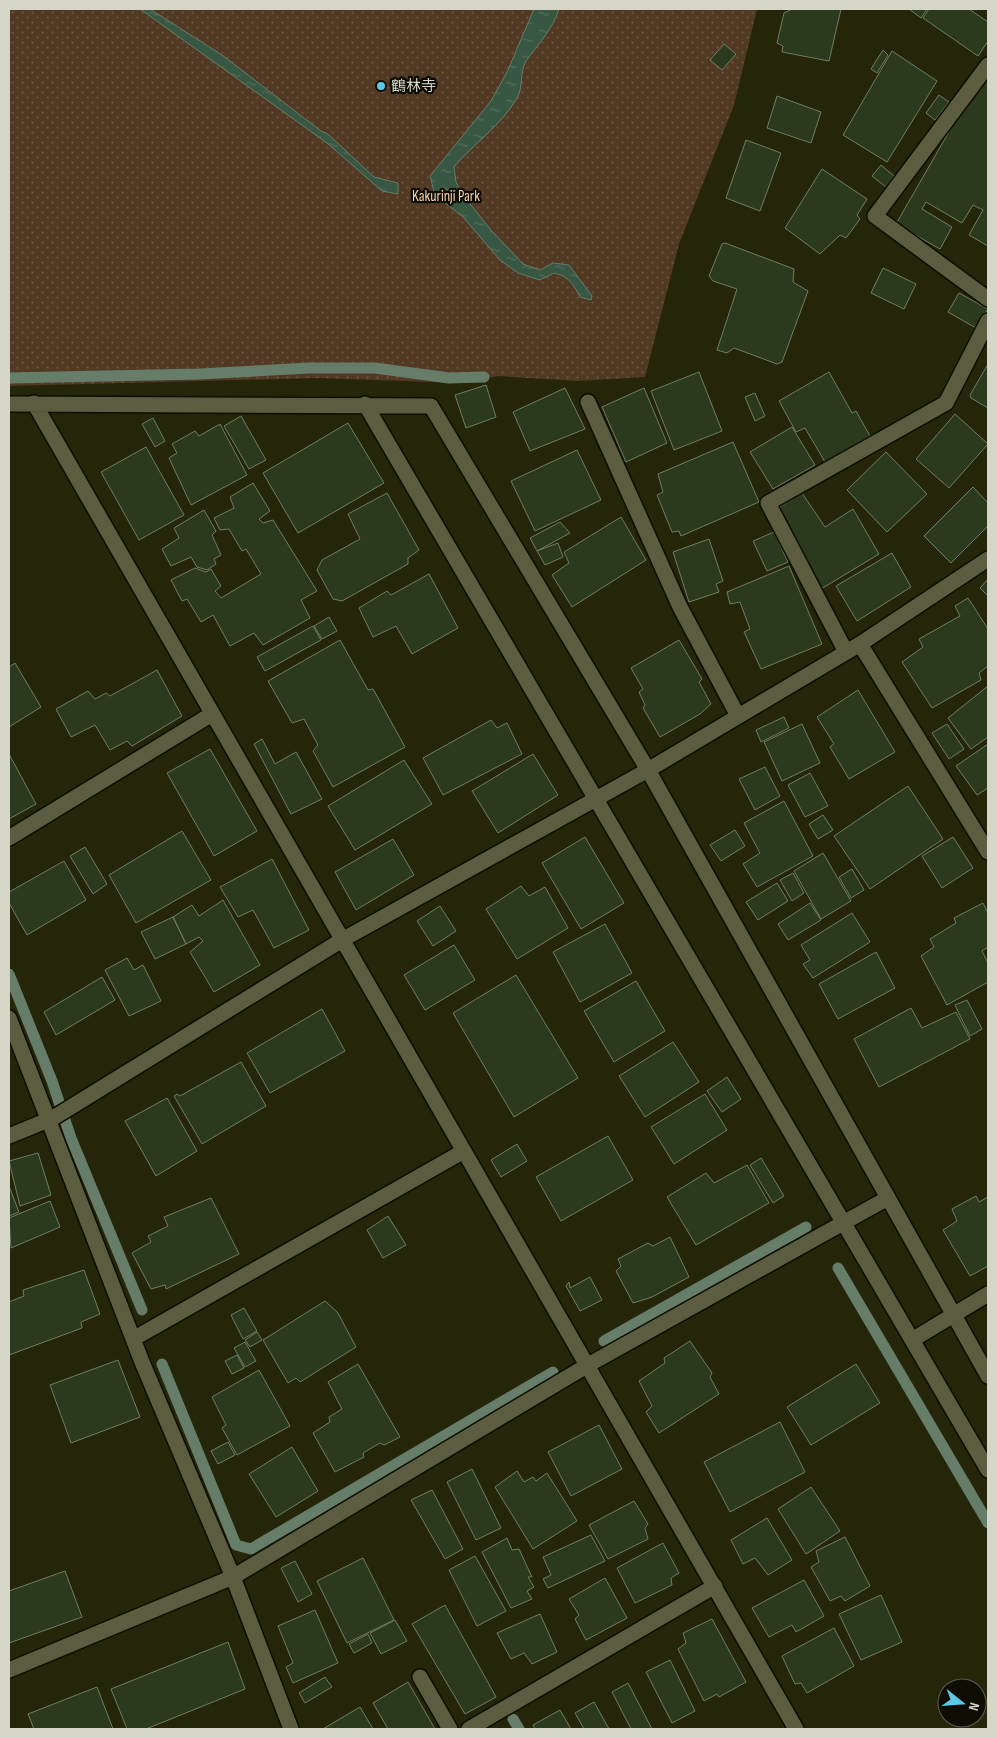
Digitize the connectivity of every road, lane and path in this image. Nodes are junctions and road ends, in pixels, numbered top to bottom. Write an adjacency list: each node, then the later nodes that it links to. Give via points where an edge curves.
1 (988, 65): 2 (street, via 875,216)
2 (988, 299)
3 (988, 321): 10 (street, via 946,403 768,502)
4 (588, 402): 12 (street, via 680,607)
5 (34, 403): 6 (street); 7 (street); 11 (street)
6 (9, 404)
7 (365, 404): 13 (street, via 431,406); 14 (street)
8 (988, 559): 9 (street)
9 (860, 644): 10 (street); 16 (street)
10 (846, 652): 12 (street)
11 (212, 714): 15 (street); 17 (street)
12 (738, 716): 13 (street)
13 (648, 770): 14 (street); 22 (street)
14 (596, 798): 17 (street); 23 (street)
15 (9, 838)
16 (988, 852)
17 (342, 940): 19 (street); 21 (street)
18 (9, 1018): 19 (street)
19 (51, 1119): 20 (street); 26 (street)
20 (9, 1136)
21 (464, 1151): 26 (street); 28 (street)
22 (888, 1198): 23 (street); 25 (street)
23 (844, 1223): 27 (street); 28 (street)
24 (988, 1294): 25 (street)
25 (952, 1315): 27 (street); 29 (street)
26 (133, 1339): 31 (street)
27 (912, 1340): 30 (street)
28 (588, 1365): 31 (street); 32 (street)
29 (988, 1376)
30 (988, 1470)
31 (233, 1577): 33 (street); 35 (street)
32 (716, 1586): 37 (street); 38 (street)
33 (9, 1670)
34 (420, 1677): 36 (street)
35 (290, 1729)
36 (450, 1729)
37 (469, 1729)
38 (796, 1729)

